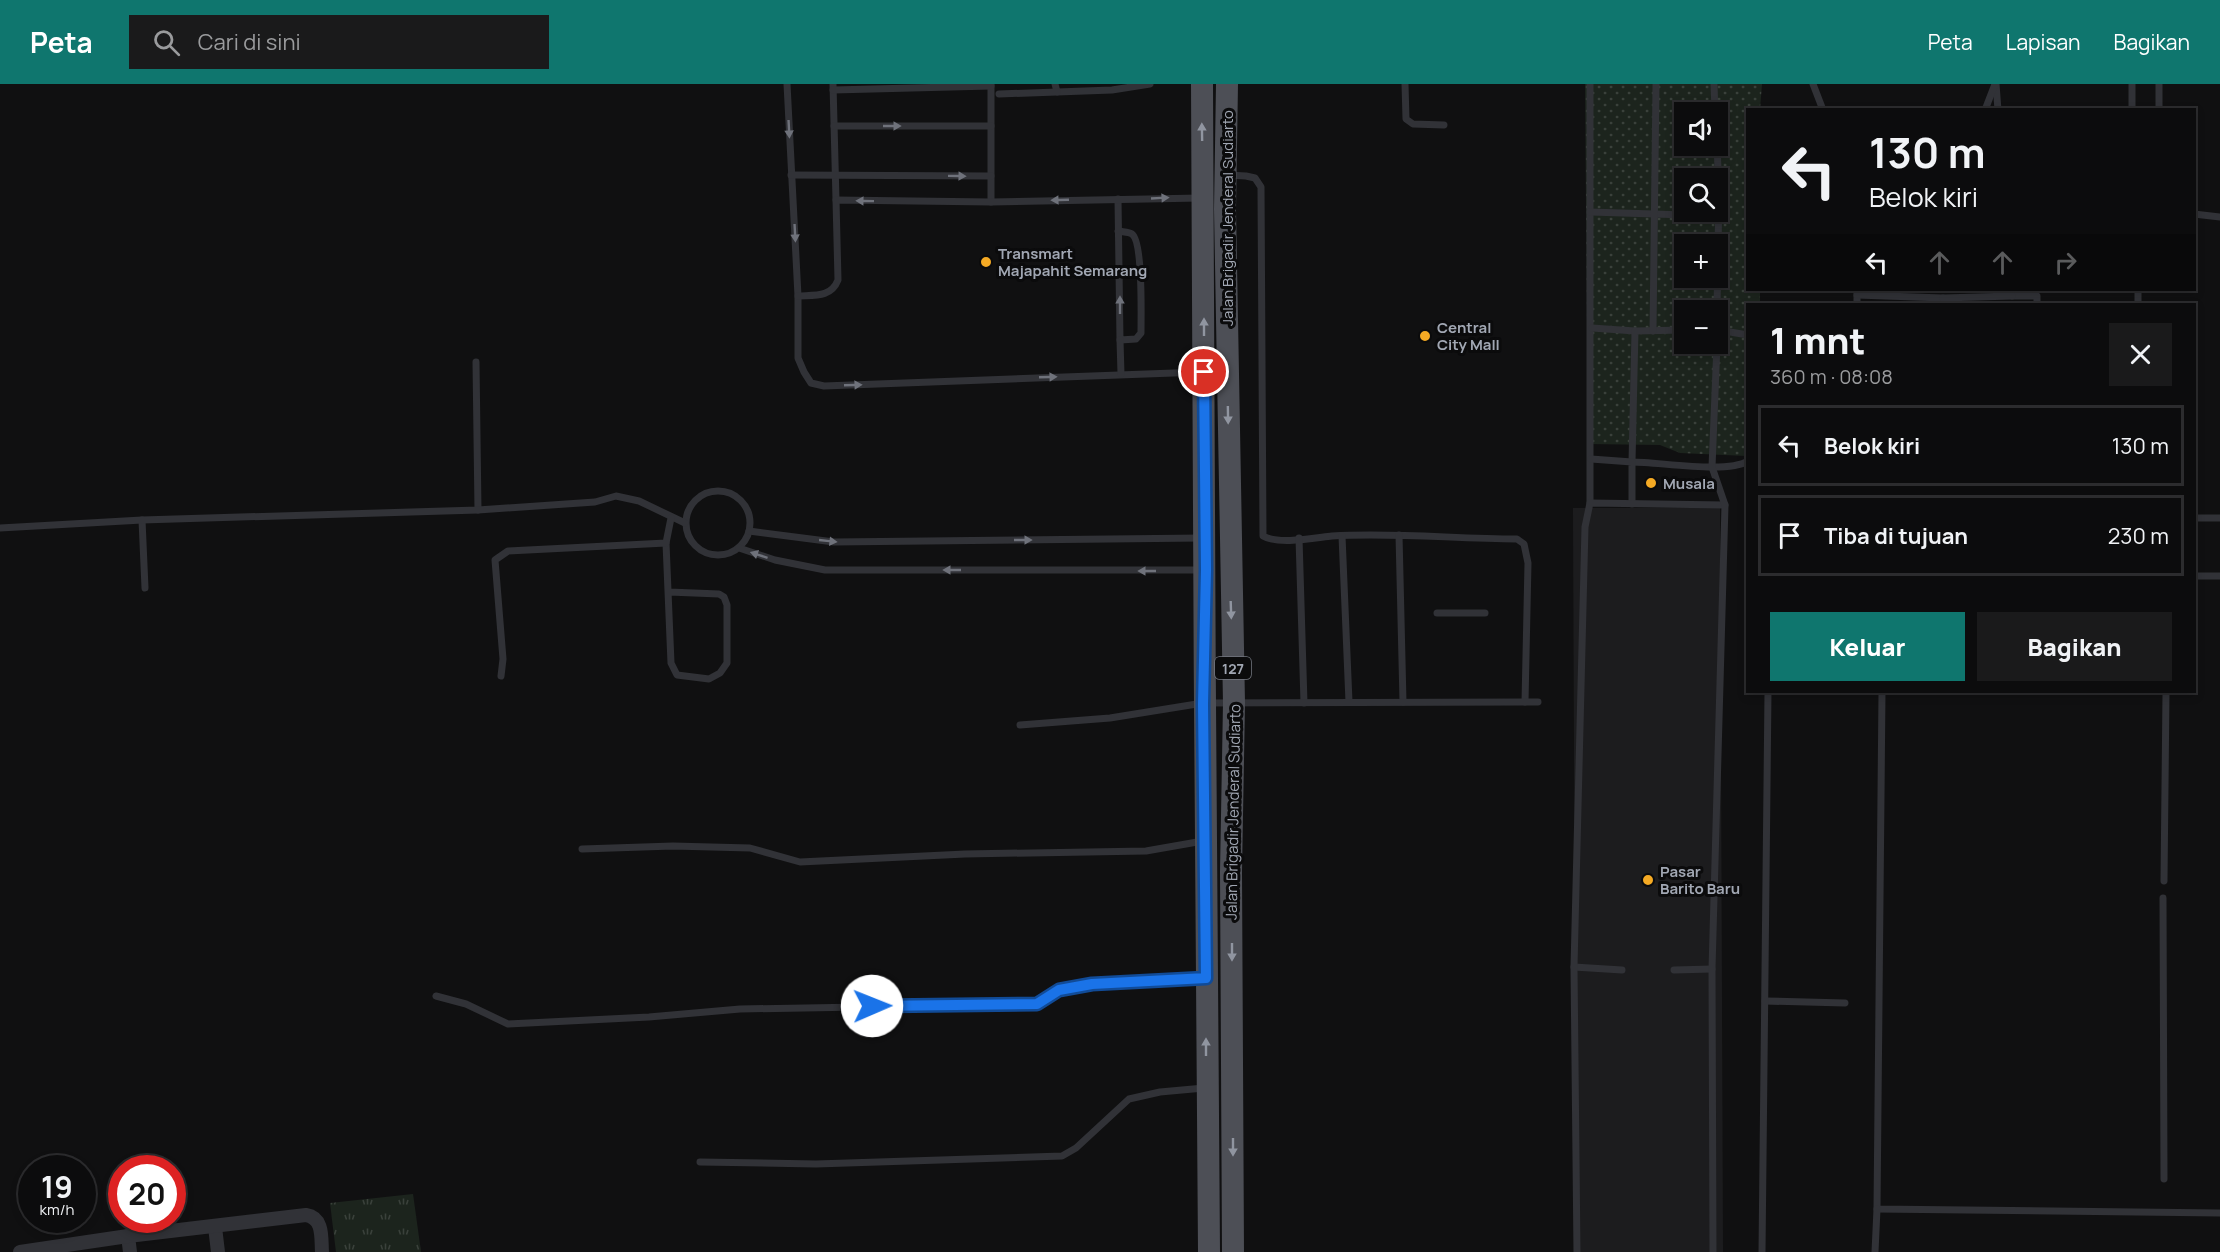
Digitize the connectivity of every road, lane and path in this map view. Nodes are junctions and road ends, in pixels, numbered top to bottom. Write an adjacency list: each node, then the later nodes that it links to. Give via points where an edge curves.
1 (787, 84): 26 (lane, one-way to 26)
2 (1150, 84): 15 (lane, via 1119,89)
3 (1202, 84): 30 (main road, Jalan Brigadir Jenderal Sudiarto / 127, one-way to 3)
4 (1227, 84): 28 (main road, Jalan Brigadir Jenderal Sudiarto / 127)
5 (1405, 84): 23 (lane, via 1406,119 1413,124)
6 (1590, 84): 34 (lane)
7 (1656, 84): 36 (lane)
8 (1714, 84): 17 (lane)
9 (1813, 84): 18 (lane)
10 (1996, 84): 19 (lane); 20 (lane)
11 (2132, 84): 21 (lane)
12 (2159, 84): 22 (lane)
13 (991, 85): 14 (lane); 25 (lane)
14 (833, 87): 24 (lane)
15 (1056, 88): 16 (lane)
16 (999, 94)
17 (1715, 102)
18 (1823, 108)
19 (1986, 108)
20 (1998, 108)
21 (2132, 108)
22 (2159, 108)
23 (1444, 124)
24 (834, 126): 25 (lane, one-way to 25); 27 (lane)
25 (991, 126): 29 (lane)
26 (791, 175): 27 (lane); 43 (lane, one-way to 43)
27 (835, 175): 29 (lane, one-way to 29); 32 (lane)
28 (1225, 175): 76 (lane, via 1255,178 1261,187 1263,536 1280,540); 90 (main road, Jalan Brigadir Jenderal Sudiarto / 127, one-way to 90)
29 (991, 176): 33 (lane)
30 (1203, 198): 31 (lane, one-way to 30); 56 (main road, Jalan Brigadir Jenderal Sudiarto / 127, one-way to 30)
31 (1118, 199): 33 (lane, one-way to 33); 40 (lane)
32 (836, 200): 33 (lane, one-way to 32); 43 (lane, via 836,287 827,294)
33 (991, 202)
34 (1590, 212): 36 (lane); 47 (lane)
35 (2196, 214): 38 (lane)
36 (1653, 215): 37 (lane); 50 (lane)
37 (1674, 215)
38 (2220, 217)
39 (1718, 222): 44 (lane)
40 (1118, 231): 53 (lane, one-way to 40); 53 (lane, via 1132,234 1140,253 1139,337)
41 (1857, 292): 45 (lane)
42 (2012, 293): 45 (lane); 46 (lane, via 2037,296)
43 (798, 296): 57 (lane, one-way to 57, via 798,358 811,383 824,386)
44 (1717, 300)
45 (1943, 301)
46 (2037, 303)
47 (1592, 328): 49 (lane); 58 (lane)
48 (1674, 330): 50 (lane)
49 (1635, 331): 50 (lane); 59 (lane)
50 (1653, 331)
51 (1728, 332): 52 (lane)
52 (1746, 335)
53 (1120, 340): 57 (lane)
54 (1716, 354): 61 (lane)
55 (476, 362): 65 (lane)
56 (1204, 372): 57 (lane); 75 (main road, Jalan Brigadir Jenderal Sudiarto / 127)
57 (1121, 374)
58 (1591, 459): 59 (lane); 62 (lane)
59 (1632, 462): 61 (lane); 63 (lane)
60 (1746, 462): 61 (lane)
61 (1712, 467): 64 (lane)
62 (1590, 503): 63 (lane); 102 (lane, via 1585,527)
63 (1632, 504): 64 (lane)
64 (1725, 505): 103 (lane)
65 (478, 510): 66 (lane, via 595,502 616,496 639,501); 69 (lane)
66 (671, 518): 70 (lane); 77 (lane)
67 (2196, 518): 68 (lane)
68 (2220, 518)
69 (142, 520): 71 (lane); 82 (lane)
70 (685, 523): 72 (lane, via 691,504 700,495 712,490 725,491 746,506); 78 (lane, via 691,542 705,553 723,555)
71 (0, 528)
72 (749, 531): 75 (lane, one-way to 75, via 834,542); 78 (lane)
73 (1399, 535): 74 (lane); 92 (lane); 93 (lane, via 1517,539 1524,544 1528,563)
74 (1342, 536): 76 (lane); 91 (lane)
75 (1205, 537): 79 (main road, Jalan Brigadir Jenderal Sudiarto / 127)
76 (1299, 538): 95 (lane)
77 (666, 543): 83 (lane); 86 (lane, via 502,553 495,560)
78 (739, 548): 79 (lane, one-way to 78, via 825,570)
79 (1206, 570): 96 (main road, Jalan Brigadir Jenderal Sudiarto / 127)
80 (2196, 576): 81 (lane)
81 (2220, 576)
82 (145, 588)
83 (669, 592): 83 (lane, via 724,597 727,663 709,679 677,675 671,663)
84 (1437, 613): 85 (lane)
85 (1485, 614)
86 (501, 676)
87 (1768, 693): 108 (lane)
88 (1882, 693): 113 (lane)
89 (2166, 693): 100 (lane)
90 (1234, 702): 95 (lane); 96 (lane); 122 (main road, Jalan Brigadir Jenderal Sudiarto / 127, one-way to 122)
91 (1349, 702): 92 (lane); 95 (lane)
92 (1403, 702): 93 (lane)
93 (1525, 702): 94 (lane)
94 (1539, 702)
95 (1304, 703)
96 (1203, 704): 97 (lane); 98 (main road, Jalan Brigadir Jenderal Sudiarto / 127)
97 (1020, 726)
98 (1205, 840): 99 (lane, via 1146,851 800,862 750,848); 106 (main road, Jalan Brigadir Jenderal Sudiarto / 127)
99 (582, 849)
100 (2164, 881)
101 (2163, 898): 112 (lane)
102 (1574, 967): 104 (lane); 123 (lane)
103 (1712, 969): 105 (lane); 124 (lane)
104 (1622, 970)
105 (1674, 970)
106 (1206, 978): 107 (lane, via 1092,984 1059,990 1037,1004 740,1009 508,1024 466,1004); 110 (main road, Jalan Brigadir Jenderal Sudiarto / 127, one-way to 106)
107 (436, 996)
108 (1765, 1000): 109 (lane); 125 (lane)
109 (1845, 1003)
110 (1207, 1087): 111 (lane, via 1129,1099 1062,1156 816,1164); 121 (main road, Jalan Brigadir Jenderal Sudiarto / 127)
111 (700, 1162)
112 (2164, 1179)
113 (1877, 1209): 114 (lane); 126 (lane)
114 (2220, 1213)
115 (215, 1227): 116 (street); 119 (street); 120 (street, via 312,1216 319,1223)
116 (128, 1236): 117 (street); 118 (street)
117 (22, 1252)
118 (130, 1252)
119 (218, 1252)
120 (322, 1252)
121 (1209, 1252)
122 (1233, 1252)
123 (1577, 1252)
124 (1713, 1252)
125 (1762, 1252)
126 (1875, 1252)

